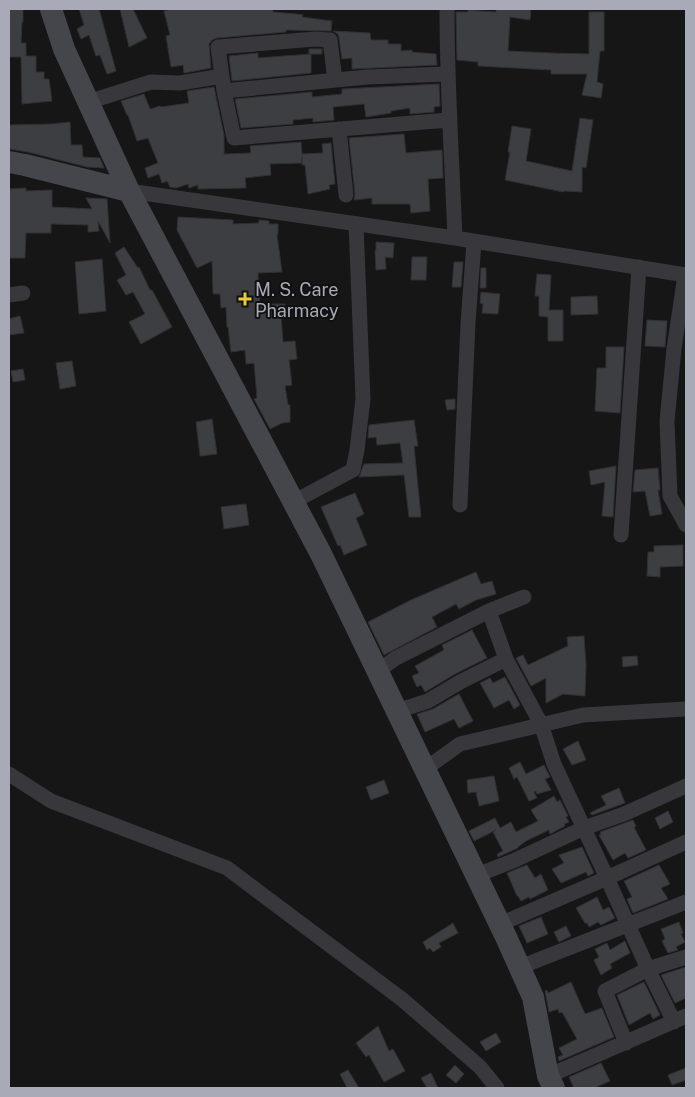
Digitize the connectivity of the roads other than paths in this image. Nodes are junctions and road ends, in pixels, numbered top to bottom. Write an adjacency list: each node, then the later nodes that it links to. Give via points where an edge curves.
1 (51, 9): 6 (main road, via 64,49)
2 (447, 11): 3 (street)
3 (447, 74): 4 (street); 7 (street)
4 (335, 80): 5 (street); 5 (street, via 330,40 315,39 218,47)
5 (223, 84): 6 (street, via 151,82); 8 (street, via 234,138)
6 (88, 102): 10 (main road)
7 (448, 120): 8 (street); 13 (street)
8 (338, 129): 11 (street)
9 (9, 162): 10 (main road)
10 (129, 190): 12 (street); 17 (main road)
11 (346, 195)
12 (356, 224): 13 (street); 17 (street, via 363,399 353,470)
13 (454, 238): 14 (street)
14 (474, 242): 15 (street); 18 (street)
15 (639, 267): 16 (street); 20 (street)
16 (685, 275): 19 (street, via 667,421 670,496)
17 (293, 502): 24 (main road)
18 (460, 505)
19 (686, 525)
20 (621, 535)
21 (524, 597): 22 (street)
22 (489, 611): 23 (street); 24 (street, via 396,658)
23 (506, 659): 26 (street, via 428,701); 27 (street)
24 (378, 671): 26 (main road)
25 (686, 709): 27 (street, via 583,715)
26 (397, 711): 28 (main road)
27 (541, 724): 28 (street, via 460,744); 31 (street, via 554,764)
28 (425, 769): 33 (main road)
29 (9, 774): 44 (street, via 51,801 227,868 403,1000 480,1066)
30 (686, 786): 31 (street)
31 (584, 828): 33 (street); 34 (street)
32 (686, 842): 34 (street)
33 (477, 875): 36 (main road)
34 (608, 878): 36 (street); 37 (street)
35 (686, 902): 37 (street)
36 (500, 924): 39 (main road)
37 (628, 924): 39 (street); 40 (street)
38 (686, 957): 40 (street)
39 (520, 967): 43 (main road, via 533,997)
40 (648, 969): 41 (street); 42 (street, via 605,991)
41 (680, 1019): 42 (street)
42 (626, 1043): 43 (street)
43 (551, 1082)
44 (498, 1088)

